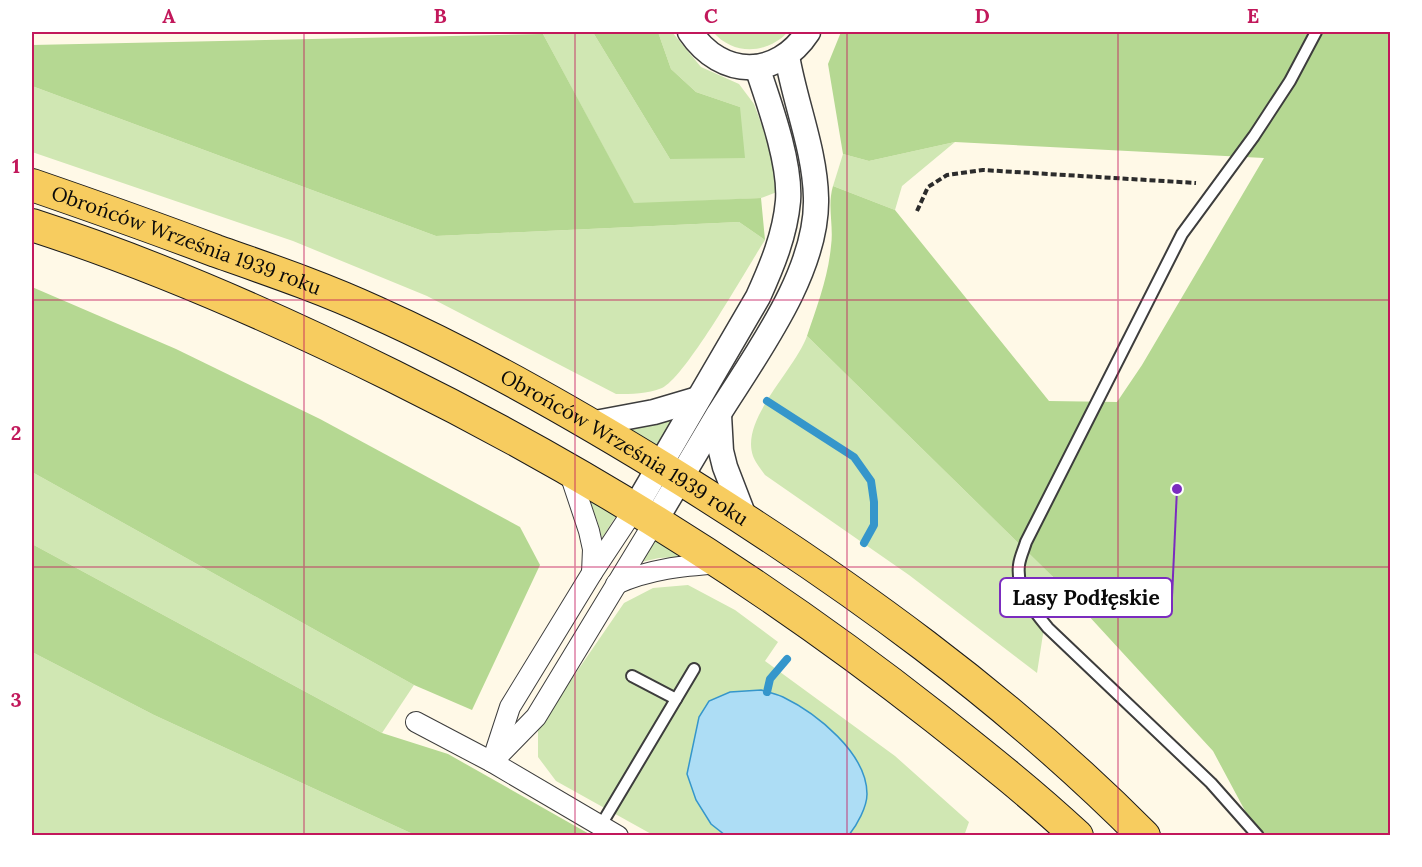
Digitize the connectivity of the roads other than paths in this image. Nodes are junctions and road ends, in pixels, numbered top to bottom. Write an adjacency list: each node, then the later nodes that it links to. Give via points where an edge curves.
1 (690, 32): 5 (street, via 716,59 735,66)
2 (808, 32): 4 (street)
3 (1316, 32): 26 (lane, via 1254,136 1182,234 1026,542 1019,565 1022,587 1048,628 1211,783)
4 (787, 56): 5 (street); 9 (street, via 813,167 816,200 812,238 783,309)
5 (757, 67): 8 (street, via 786,170 788,199 783,233 758,297)
6 (32, 185): 10 (main road, Obrońców Września 1939 roku, via 340,297 419,333)
7 (32, 225): 11 (main road, Obrońców Września 1939 roku, via 193,284 304,333)
8 (698, 399): 10 (street); 12 (street)
9 (718, 415): 12 (street); 14 (street, via 725,467)
10 (590, 424): 12 (main road, Obrońców Września 1939 roku)
11 (568, 468): 13 (main road, Obrońców Września 1939 roku); 16 (street, via 589,531)
12 (670, 472): 13 (street); 14 (main road, Obrońców Września 1939 roku)
13 (645, 514): 15 (main road, Obrońców Września 1939 roku); 16 (street); 17 (street)
14 (745, 519): 25 (main road, Obrońców Września 1939 roku, via 889,619 992,697 1080,773)
15 (721, 563): 17 (street, via 660,569); 24 (main road, Obrońców Września 1939 roku, via 905,693)
16 (592, 573): 22 (street, via 510,707)
17 (616, 584): 22 (street, via 536,717)
18 (694, 669): 20 (lane)
19 (632, 676): 20 (lane)
20 (676, 699): 23 (lane)
21 (416, 722): 22 (street)
22 (492, 762): 23 (street)
23 (609, 830)
24 (1077, 836)
25 (1144, 836)
26 (1258, 836)

